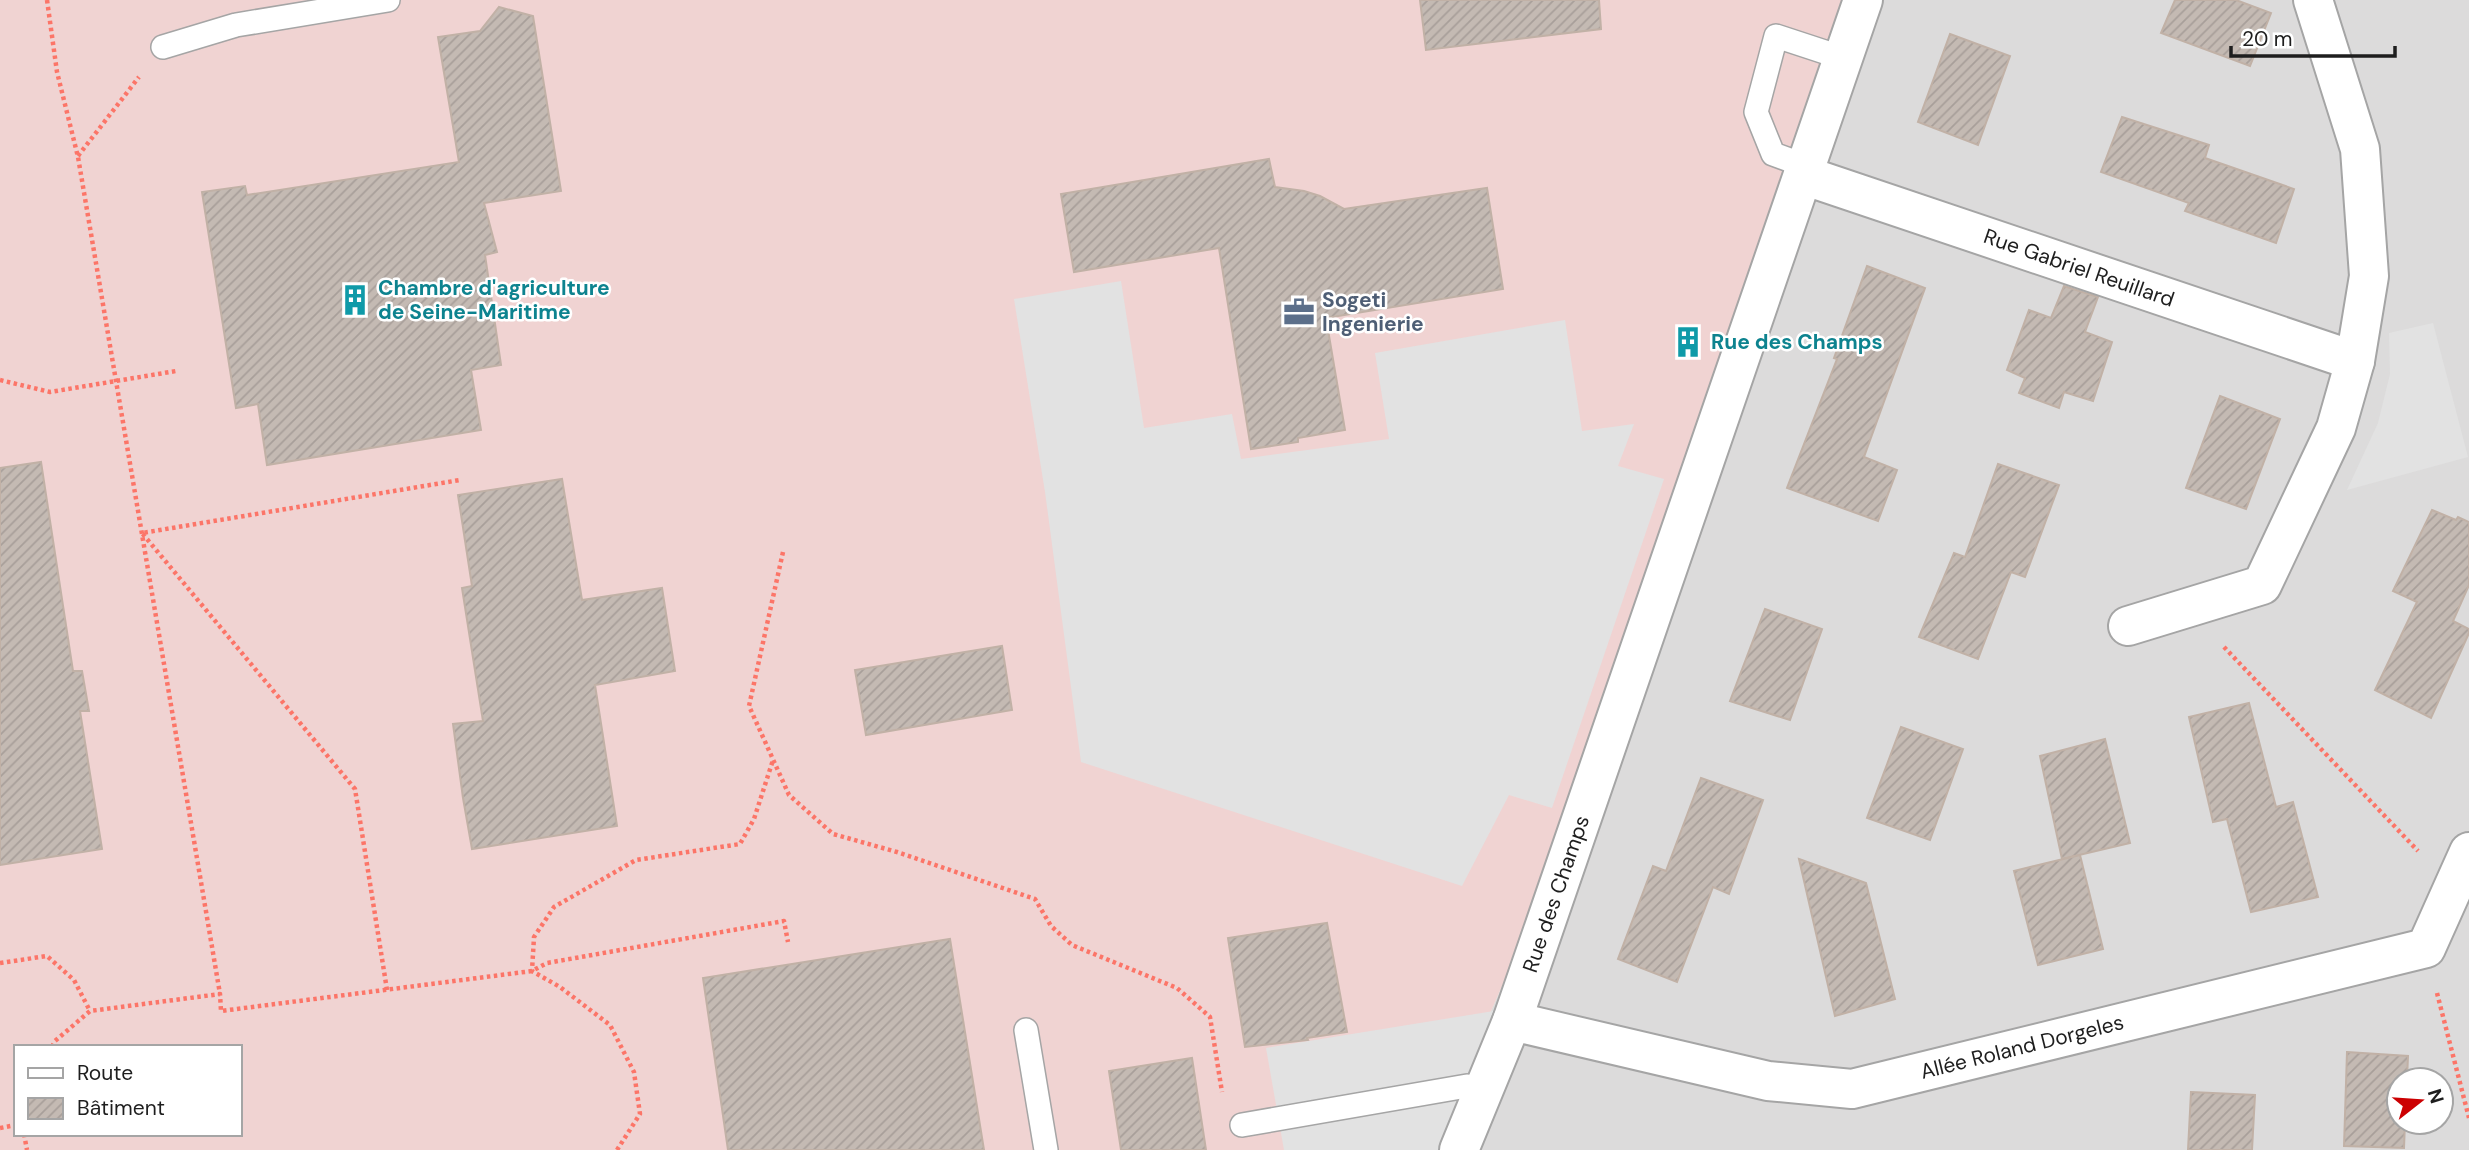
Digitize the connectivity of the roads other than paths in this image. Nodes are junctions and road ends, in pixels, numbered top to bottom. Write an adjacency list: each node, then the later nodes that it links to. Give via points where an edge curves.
1 (388, 0): 4 (lane, via 236,25)
2 (1863, 0): 5 (street, Rue des Champs)
3 (2313, 0): 7 (street, via 2360,149 2369,276)
4 (163, 47)
5 (1843, 58): 6 (street, Rue des Champs); 6 (lane, via 1776,36 1756,112 1773,154)
6 (1805, 171): 7 (street, Rue Gabriel Reuillard); 10 (street, Rue des Champs)
7 (2355, 361): 8 (street, via 2336,428 2262,585)
8 (2127, 626)
9 (2469, 852): 10 (street, Allée Roland Dorgeles, via 2426,948 1852,1089 1768,1081)
10 (1513, 1021): 12 (street, Rue des Champs)
11 (1026, 1030): 14 (lane)
12 (1482, 1094): 13 (lane, via 1467,1086); 15 (street, Rue des Champs)
13 (1242, 1125)
14 (1046, 1150)
15 (1459, 1150)

